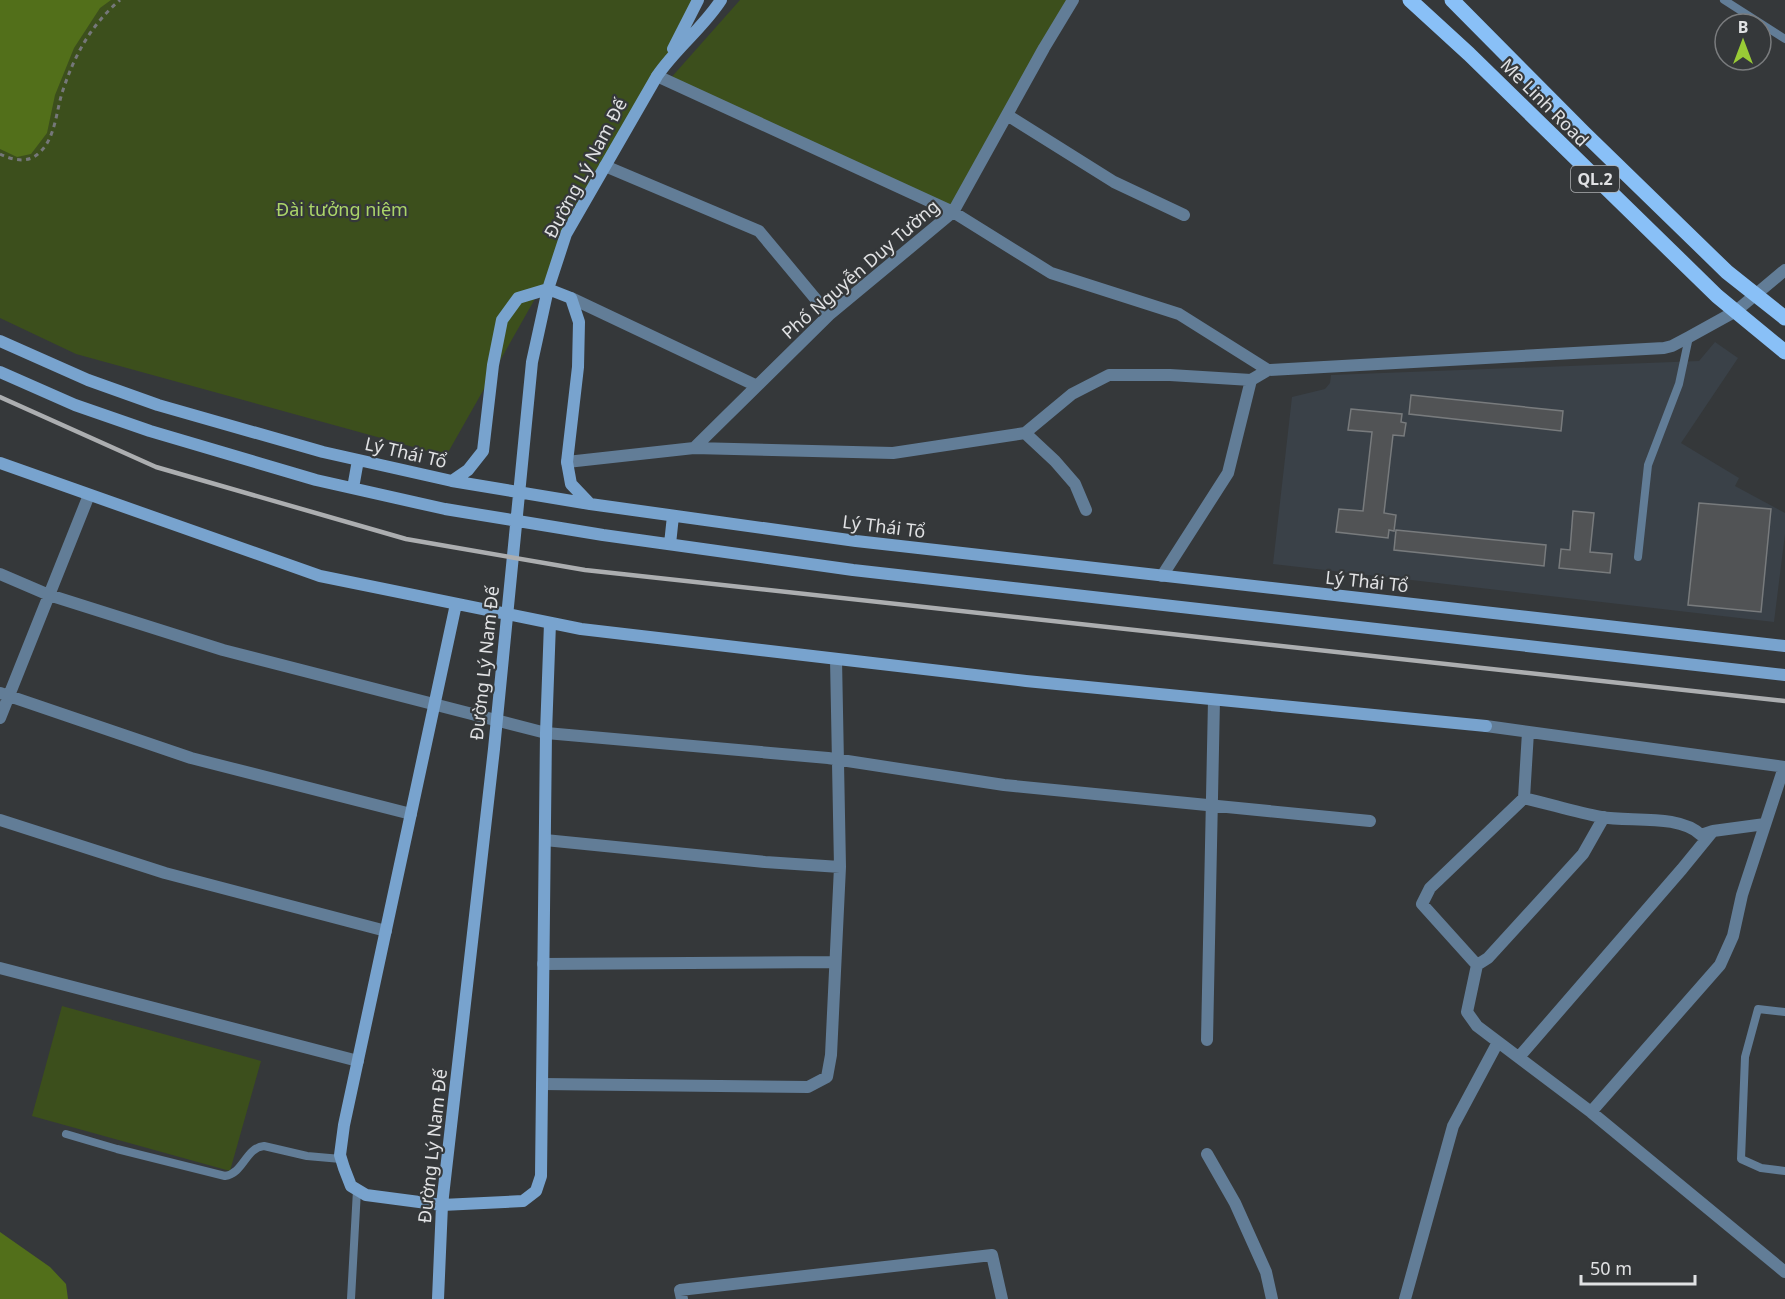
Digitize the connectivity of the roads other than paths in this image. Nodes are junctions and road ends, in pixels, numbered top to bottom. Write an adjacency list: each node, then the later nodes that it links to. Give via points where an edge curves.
1 (698, 0): 8 (street, Đường Lý Nam Đế)
2 (721, 0): 8 (street, Đường Lý Nam Đế)
3 (1073, 0): 10 (street, Phố Nguyễn Duy Tường)
4 (1410, 0): 18 (main road, Me Linh Road / QL.2)
5 (1452, 0): 16 (main road, Me Linh Road / QL.2, via 1584,133 1728,272)
6 (1724, 0): 7 (lane)
7 (1785, 39)
8 (667, 60): 9 (street, Đường Lý Nam Đế)
9 (657, 75): 11 (street, Đường Lý Nam Đế); 12 (street)
10 (1007, 115): 12 (street, Phố Nguyễn Duy Tường); 13 (street, via 1114,182)
11 (605, 166): 15 (street, Đường Lý Nam Đế, via 566,234); 19 (street, via 759,231)
12 (953, 212): 19 (street, Phố Nguyễn Duy Tường); 24 (street, via 1051,273 1179,314)
13 (1184, 214)
14 (1785, 270): 16 (street)
15 (548, 289): 17 (street); 33 (street, via 518,298 502,321 483,451 468,470); 84 (street, Đường Lý Nam Đế, via 532,362 494,749)
16 (1756, 294): 18 (street); 20 (main road, Me Linh Road / QL.2)
17 (571, 298): 27 (street); 31 (street, via 579,322 578,367)
18 (1736, 311): 21 (street); 23 (main road, Me Linh Road / QL.2)
19 (829, 315): 27 (street, Phố Nguyễn Duy Tường)
20 (1785, 318)
21 (1689, 337): 24 (street, via 1664,348); 40 (lane, via 1679,384 1648,465)
22 (0, 341): 30 (street, Lý Thái Tổ, via 88,380 158,405)
23 (1785, 352)
24 (1268, 370): 26 (street)
25 (0, 372): 34 (street, via 141,428)
26 (1251, 380): 28 (street, via 1109,375 1072,394); 42 (street, via 1228,473)
27 (757, 386): 29 (street, Phố Nguyễn Duy Tường)
28 (1025, 433): 29 (street, via 893,453); 37 (street, via 1075,484)
29 (694, 448): 31 (street)
30 (358, 460): 33 (street, Lý Thái Tổ); 34 (street)
31 (567, 462): 36 (street, via 571,484)
32 (0, 464): 35 (street)
33 (452, 481): 36 (street, Lý Thái Tổ)
34 (353, 488): 39 (street, via 445,509)
35 (89, 495): 43 (street); 44 (street, via 320,576)
36 (590, 504): 38 (street, Lý Thái Tổ)
37 (1086, 510)
38 (673, 516): 39 (street); 42 (street, Lý Thái Tổ)
39 (670, 544): 48 (street, via 865,571)
40 (1638, 557)
41 (0, 574): 43 (street)
42 (1162, 576): 46 (street, Lý Thái Tổ)
43 (49, 596): 49 (street); 51 (street, via 223,650)
44 (456, 604): 45 (street); 51 (street)
45 (550, 623): 47 (street); 54 (street)
46 (1785, 646)
47 (836, 659): 50 (street); 55 (street)
48 (1785, 675)
49 (4, 695): 52 (street); 59 (street, via 191,758)
50 (1214, 700): 53 (street); 58 (street)
51 (434, 705): 54 (street); 59 (street)
52 (0, 718)
53 (1528, 732): 56 (street); 57 (street)
54 (546, 733): 55 (street); 65 (street)
55 (838, 760): 58 (street, via 1004,785); 66 (street)
56 (1784, 767): 63 (street)
57 (1524, 798): 60 (street); 70 (street, via 1430,888 1422,904)
58 (1212, 805): 62 (street); 73 (street)
59 (411, 814): 67 (street)
60 (1604, 817): 64 (street, via 1672,822 1701,835); 70 (street, via 1583,854 1488,958)
61 (0, 820): 67 (street, via 165,873)
62 (1370, 821)
63 (1765, 824): 64 (street); 78 (street, via 1733,936 1720,964)
64 (1713, 831): 75 (street)
65 (545, 840): 66 (street); 69 (street)
66 (840, 867): 68 (street)
67 (386, 931): 76 (street)
68 (835, 962): 69 (street); 77 (street, via 827,1077 808,1087)
69 (543, 964): 77 (street)
70 (1477, 964): 74 (street, via 1467,1012 1477,1026)
71 (0, 968): 76 (street)
72 (1785, 1012): 82 (lane, via 1758,1009 1744,1057 1741,1159 1761,1168)
73 (1207, 1040)
74 (1498, 1042): 75 (street); 91 (street, via 1453,1126)
75 (1519, 1057): 78 (street)
76 (358, 1061): 81 (street)
77 (542, 1084): 84 (street, via 541,1176 536,1191 523,1201)
78 (1591, 1112): 85 (street)
79 (66, 1134): 81 (lane, via 225,1176 235,1173 251,1152 264,1146)
80 (1207, 1154): 90 (street, via 1266,1272)
81 (341, 1159): 83 (street, via 351,1186)
82 (1785, 1171)
83 (357, 1190): 84 (street, via 366,1195); 86 (lane)
84 (442, 1205): 87 (street, Đường Lý Nam Đế)
85 (1785, 1272)
86 (351, 1299)
87 (438, 1299)
88 (682, 1299): 89 (street, via 680,1290 992,1255)
89 (1002, 1299)
90 (1272, 1299)
91 (1405, 1299)

